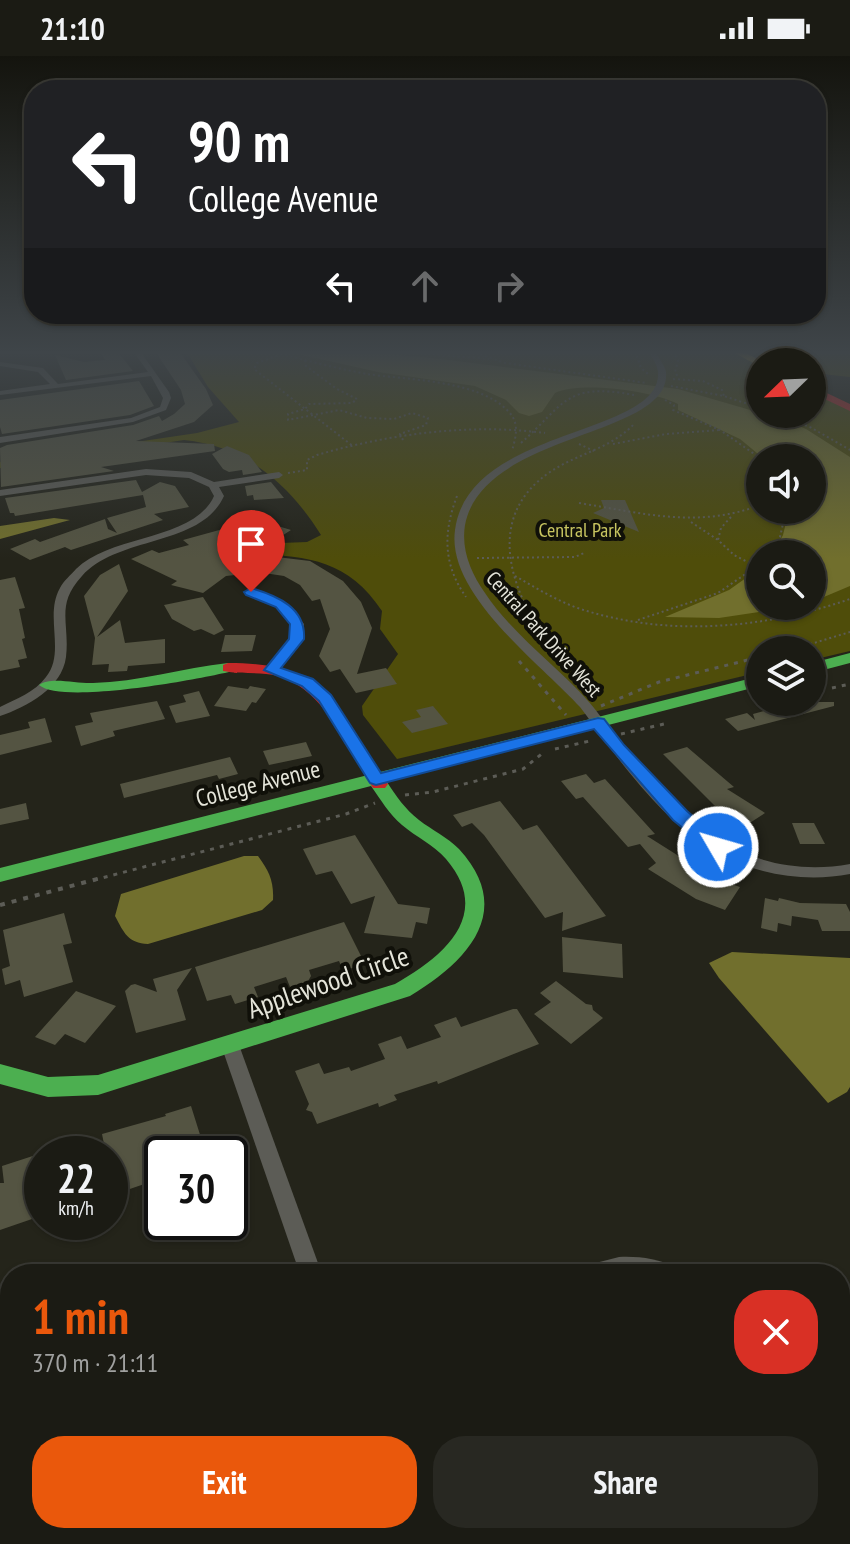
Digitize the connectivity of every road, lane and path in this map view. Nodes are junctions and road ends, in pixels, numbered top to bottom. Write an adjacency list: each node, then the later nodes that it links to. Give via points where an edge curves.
1 (130, 420): 14 (street)
2 (322, 420): 17 (path)
3 (427, 420): 15 (path, via 400,434)
4 (514, 420): 10 (path)
5 (544, 420): 12 (path)
6 (612, 420): 13 (street, Central Park Drive West)
7 (636, 420): 16 (path)
8 (698, 420): 11 (path)
9 (805, 428): 19 (path)
10 (520, 430): 12 (path); 12 (path, via 512,451); 15 (path, via 465,430)
11 (720, 430): 16 (path); 18 (path)
12 (534, 432): 13 (path)
13 (564, 438): 20 (path); 31 (street, Central Park Drive West, via 514,460 478,489 461,523)
14 (0, 440)
15 (403, 440): 17 (path)
16 (609, 445): 20 (path)
17 (354, 447): 21 (path, via 316,454 307,460 307,470)
18 (746, 448)
19 (850, 450)
20 (594, 451): 30 (path, via 548,473 527,492 512,517)
21 (279, 475): 22 (street)
22 (213, 485): 23 (street, via 191,475 146,472); 47 (street, via 219,496 208,514 112,551 67,583 57,608 62,659)
23 (0, 493)
24 (579, 503): 27 (path)
25 (746, 511): 26 (path)
26 (731, 517): 27 (path); 28 (path)
27 (691, 522): 28 (path)
28 (718, 540): 33 (path)
29 (584, 553): 30 (path)
30 (509, 557): 31 (path); 34 (path)
31 (462, 558): 32 (path); 53 (street, Central Park Drive West, via 484,599)
32 (447, 559)
33 (746, 560)
34 (513, 575): 38 (path, via 575,607); 44 (path, via 536,628)
35 (746, 575): 38 (path, via 698,603)
36 (251, 592): 45 (street, via 281,604 298,624 296,639)
37 (850, 599): 38 (path, via 757,621)
38 (635, 621)
39 (850, 632): 40 (path)
40 (826, 639)
41 (850, 658): 43 (street)
42 (746, 660): 50 (path, via 657,680 604,706)
43 (826, 664)
44 (567, 667)
45 (272, 670): 47 (street, Applewood Circle, via 220,669 99,691); 54 (street, Applewood Circle, via 308,683 325,698)
46 (850, 684): 49 (path)
47 (47, 685): 51 (street)
48 (746, 685): 53 (street, College Avenue)
49 (832, 688)
50 (597, 700)
51 (0, 712)
52 (669, 715): 53 (path, via 664,724)
53 (603, 730): 54 (street, College Avenue); 55 (path, via 543,752 523,769); 56 (street, Central Park Drive West, via 680,815 718,847 786,870)
54 (376, 779): 55 (street, Applewood Circle); 57 (street, College Avenue)
55 (390, 799): 58 (path); 59 (street, Applewood Circle, via 404,819 456,857 465,870 475,915 463,946 436,973 402,990)
56 (850, 869)
57 (0, 875)
58 (0, 905)
59 (230, 1045): 60 (street, Applewood Circle, via 98,1085 42,1086); 61 (street)
60 (0, 1074)
61 (307, 1264)

